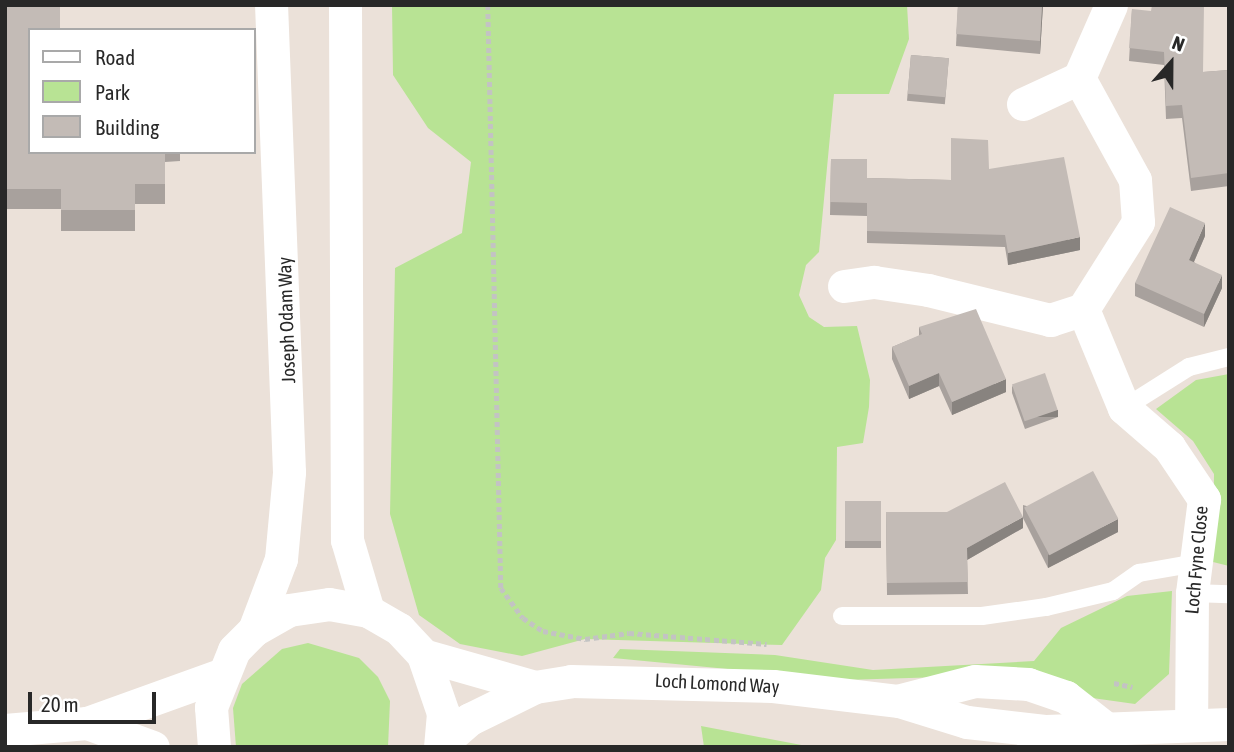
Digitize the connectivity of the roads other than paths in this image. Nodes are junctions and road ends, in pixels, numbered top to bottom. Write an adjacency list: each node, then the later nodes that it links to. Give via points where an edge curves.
1 (271, 5): 14 (street, Joseph Odam Way, via 289,472 281,559)
2 (345, 5): 12 (street, via 347,540)
3 (1111, 5): 4 (street)
4 (1079, 78): 5 (street); 7 (street, via 1135,180 1138,222)
5 (1023, 104)
6 (844, 286): 7 (street, via 874,282 928,290 1050,320)
7 (1083, 309): 9 (street, Loch Fyne Close)
8 (1229, 357): 9 (lane, via 1189,367)
9 (1124, 408): 10 (street, Loch Fyne Close, via 1170,447 1204,499)
10 (1194, 578): 11 (lane); 13 (lane, via 1139,573 1113,591 982,616); 20 (street, Loch Fyne Close)
11 (1229, 594)
12 (368, 611): 14 (street, via 329,604 289,610); 15 (street, via 399,629)
13 (842, 616)
14 (254, 630): 16 (street)
15 (423, 655): 17 (street, Loch Lomond Way); 24 (street, via 437,683)
16 (220, 674): 19 (street); 26 (street, via 211,707)
17 (535, 687): 18 (street, Loch Lomond Way, via 668,679); 24 (street, Loch Lomond Way, via 470,719)
18 (899, 701): 22 (street, Loch Lomond Way, via 967,722 1046,731); 22 (street, Loch Lomond Way, via 975,681 1028,684 1066,697)
19 (87, 723): 23 (street); 25 (street)
20 (1191, 724): 21 (street, Loch Lomond Way); 22 (street, Loch Lomond Way)
21 (1229, 724)
22 (1102, 726)
23 (5, 730)
24 (440, 745)
25 (153, 747)
26 (214, 747)

